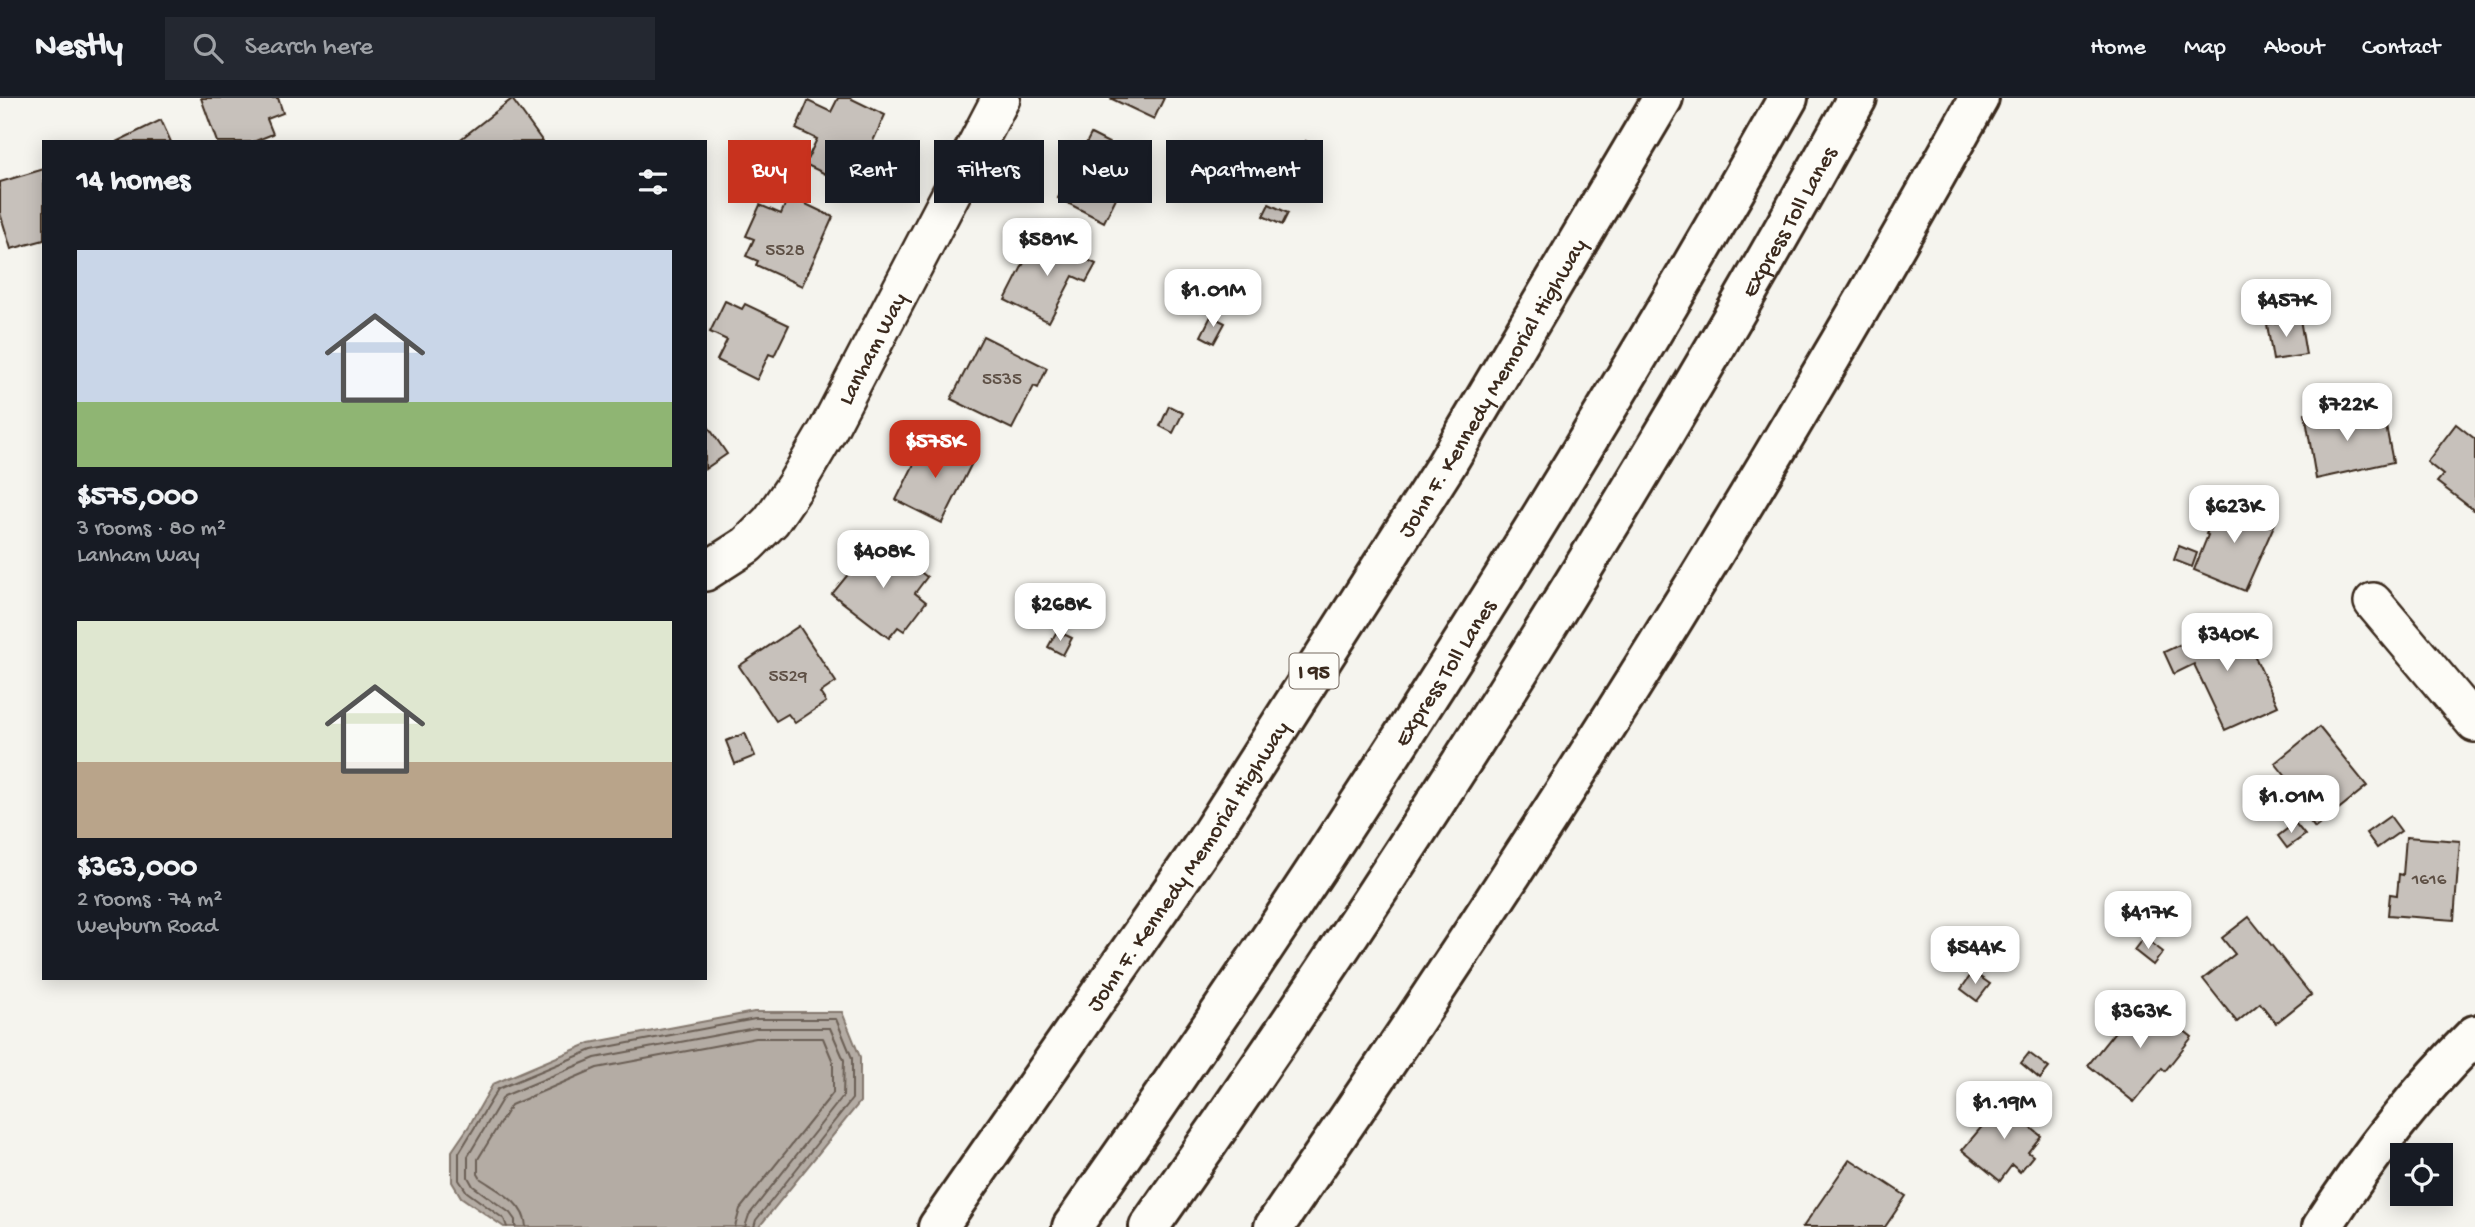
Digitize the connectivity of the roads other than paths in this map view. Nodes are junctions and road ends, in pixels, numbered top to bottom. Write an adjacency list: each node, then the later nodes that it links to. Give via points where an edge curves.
1 (1001, 98): 6 (street, Lanham Way, via 828,430 794,486 771,521 747,545)
2 (1662, 98): 10 (main road, John F. Kennedy Memorial Highway / I 95, via 1446,464 1212,832)
3 (1788, 98): 11 (main road, Express Toll Lanes, via 1623,383 1447,667 1280,923)
4 (1857, 98): 12 (main road, Express Toll Lanes, via 1545,630 1259,1071)
5 (1979, 98): 13 (main road, via 1839,343 1628,692 1429,1000)
6 (707, 571)
7 (2373, 602): 8 (street)
8 (2475, 723)
9 (2475, 1035): 14 (main road, via 2396,1124)
10 (938, 1227)
11 (1072, 1227)
12 (1149, 1227)
13 (1274, 1227)
14 (2322, 1227)

